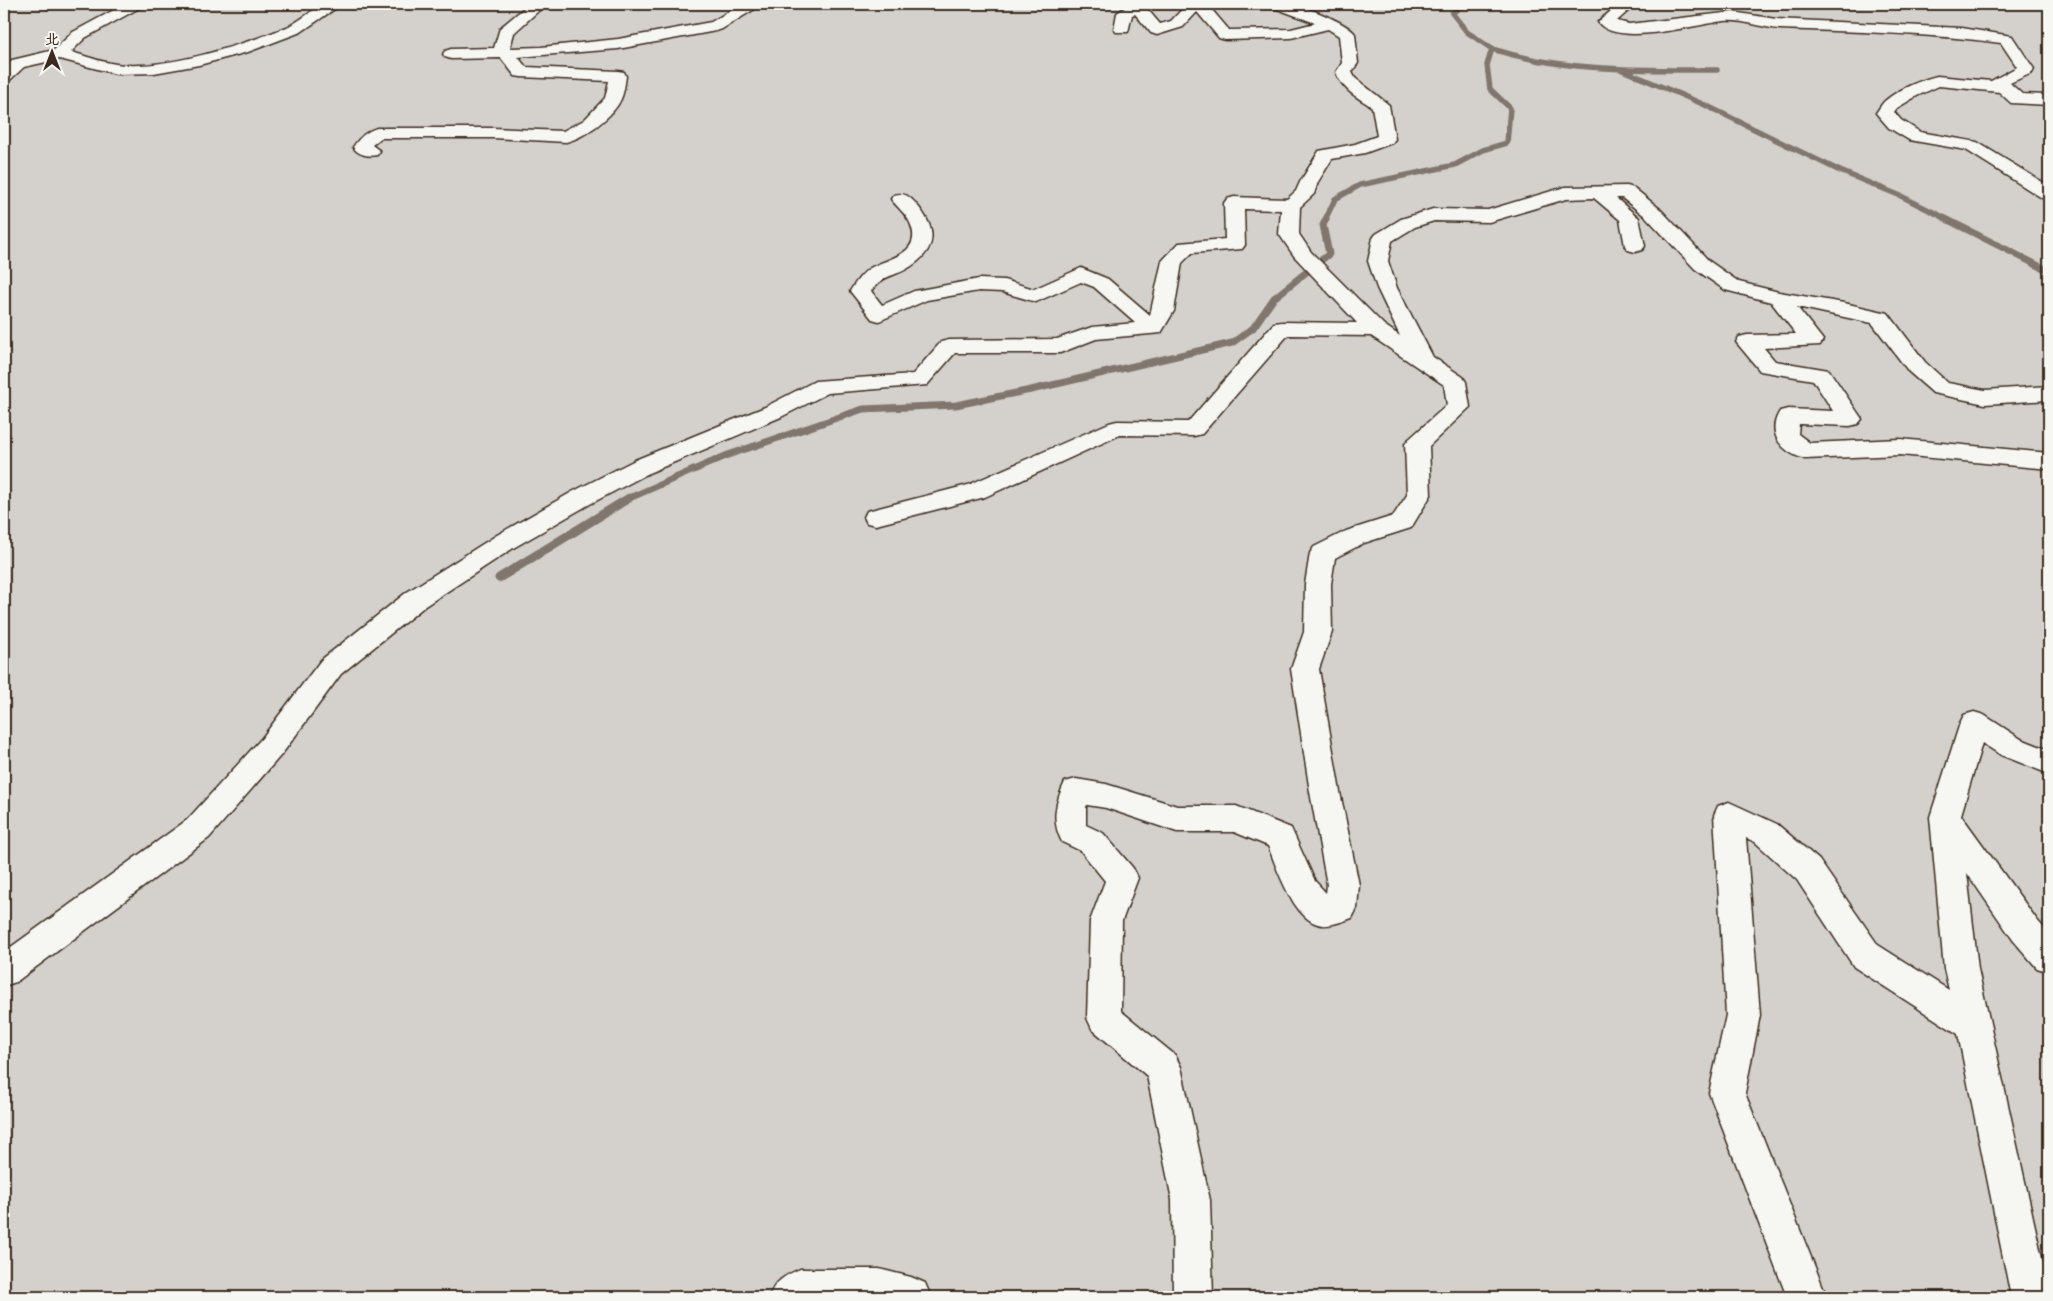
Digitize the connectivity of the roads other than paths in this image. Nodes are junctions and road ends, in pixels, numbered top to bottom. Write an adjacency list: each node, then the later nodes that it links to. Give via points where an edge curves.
1 (136, 4): 11 (lane, via 80,34)
2 (334, 4): 11 (lane, via 296,29 199,60 154,68 116,69)
3 (538, 4): 13 (lane, via 506,32 502,49)
4 (753, 4): 13 (lane, via 716,26 618,44)
5 (1195, 4): 10 (lane, via 1177,24 1156,30 1137,6 1125,13)
6 (1199, 4): 9 (lane, via 1225,35 1313,31)
7 (1277, 4): 9 (lane)
8 (1628, 4): 15 (lane, via 1606,22 1611,27 1652,28 1726,16 1776,24 1962,33 2006,39 2026,69 1999,82)
9 (1329, 23): 21 (lane, via 1346,34 1350,64 1344,72 1346,80 1380,105 1386,139 1359,149 1325,155 1305,194)
10 (1122, 29)
11 (60, 54): 14 (lane, via 18,63)
12 (451, 54): 13 (lane)
13 (505, 54): 17 (lane, via 521,72 618,76 613,99 590,124 566,137 377,133 362,147)
14 (4, 76)
15 (2004, 87): 16 (lane, via 2017,98); 19 (lane, via 1937,81 1891,104 1885,113 1915,136 1971,146)
16 (2049, 100)
17 (371, 151)
18 (1598, 192): 22 (lane, via 1629,218); 23 (lane, via 1627,192 1653,213 1702,266 1732,286); 26 (lane, via 1565,193 1489,216 1432,215 1408,223 1383,238 1378,261 1387,288)
19 (2049, 194)
20 (901, 200): 24 (lane, via 914,212 924,231 921,248 903,263 877,272 860,291 879,315 921,295 978,285 1004,286 1036,296 1081,274 1101,283)
21 (1291, 205): 24 (lane, via 1234,203 1235,245 1186,247 1172,261 1163,311); 25 (lane, via 1289,234)
22 (1635, 246)
23 (1778, 298): 27 (lane, via 1880,318 1917,367 1941,388 1985,396); 28 (lane, via 1812,340 1748,342 1768,366 1821,375 1850,419 1788,416 1786,437 1805,451 1900,447)
24 (1154, 328): 33 (lane, via 1092,333 1060,346 949,347 918,380 823,386 773,412 643,466 581,498 416,599 331,667 272,746 198,829)
25 (1376, 330): 26 (lane); 29 (lane, via 1282,328 1194,429 1117,428 976,491)
26 (1425, 364): 37 (lane, via 1455,382 1459,407 1417,444 1419,494 1402,522 1355,537 1323,553 1318,584 1318,632 1305,669 1324,792 1343,885 1341,908 1322,911 1303,890 1280,837 1236,819 1177,819 1106,796 1076,792 1071,806 1068,820 1073,833 1092,842 1122,878 1106,921 1104,1018 1163,1067 1191,1200)
27 (2049, 393)
28 (2049, 461)
29 (876, 517)
30 (2049, 762): 31 (lane, via 2011,747 1974,724)
31 (1945, 817): 32 (lane, via 2025,930); 34 (lane, via 1961,968)
32 (2049, 958)
33 (4, 971)
34 (1973, 1025): 38 (lane, via 1866,956 1808,870 1766,833 1729,815 1743,1015 1727,1093); 39 (lane)
35 (789, 1297): 36 (lane, via 800,1289 879,1289)
36 (911, 1297)
37 (1193, 1297)
38 (1808, 1297)
39 (2031, 1297)

